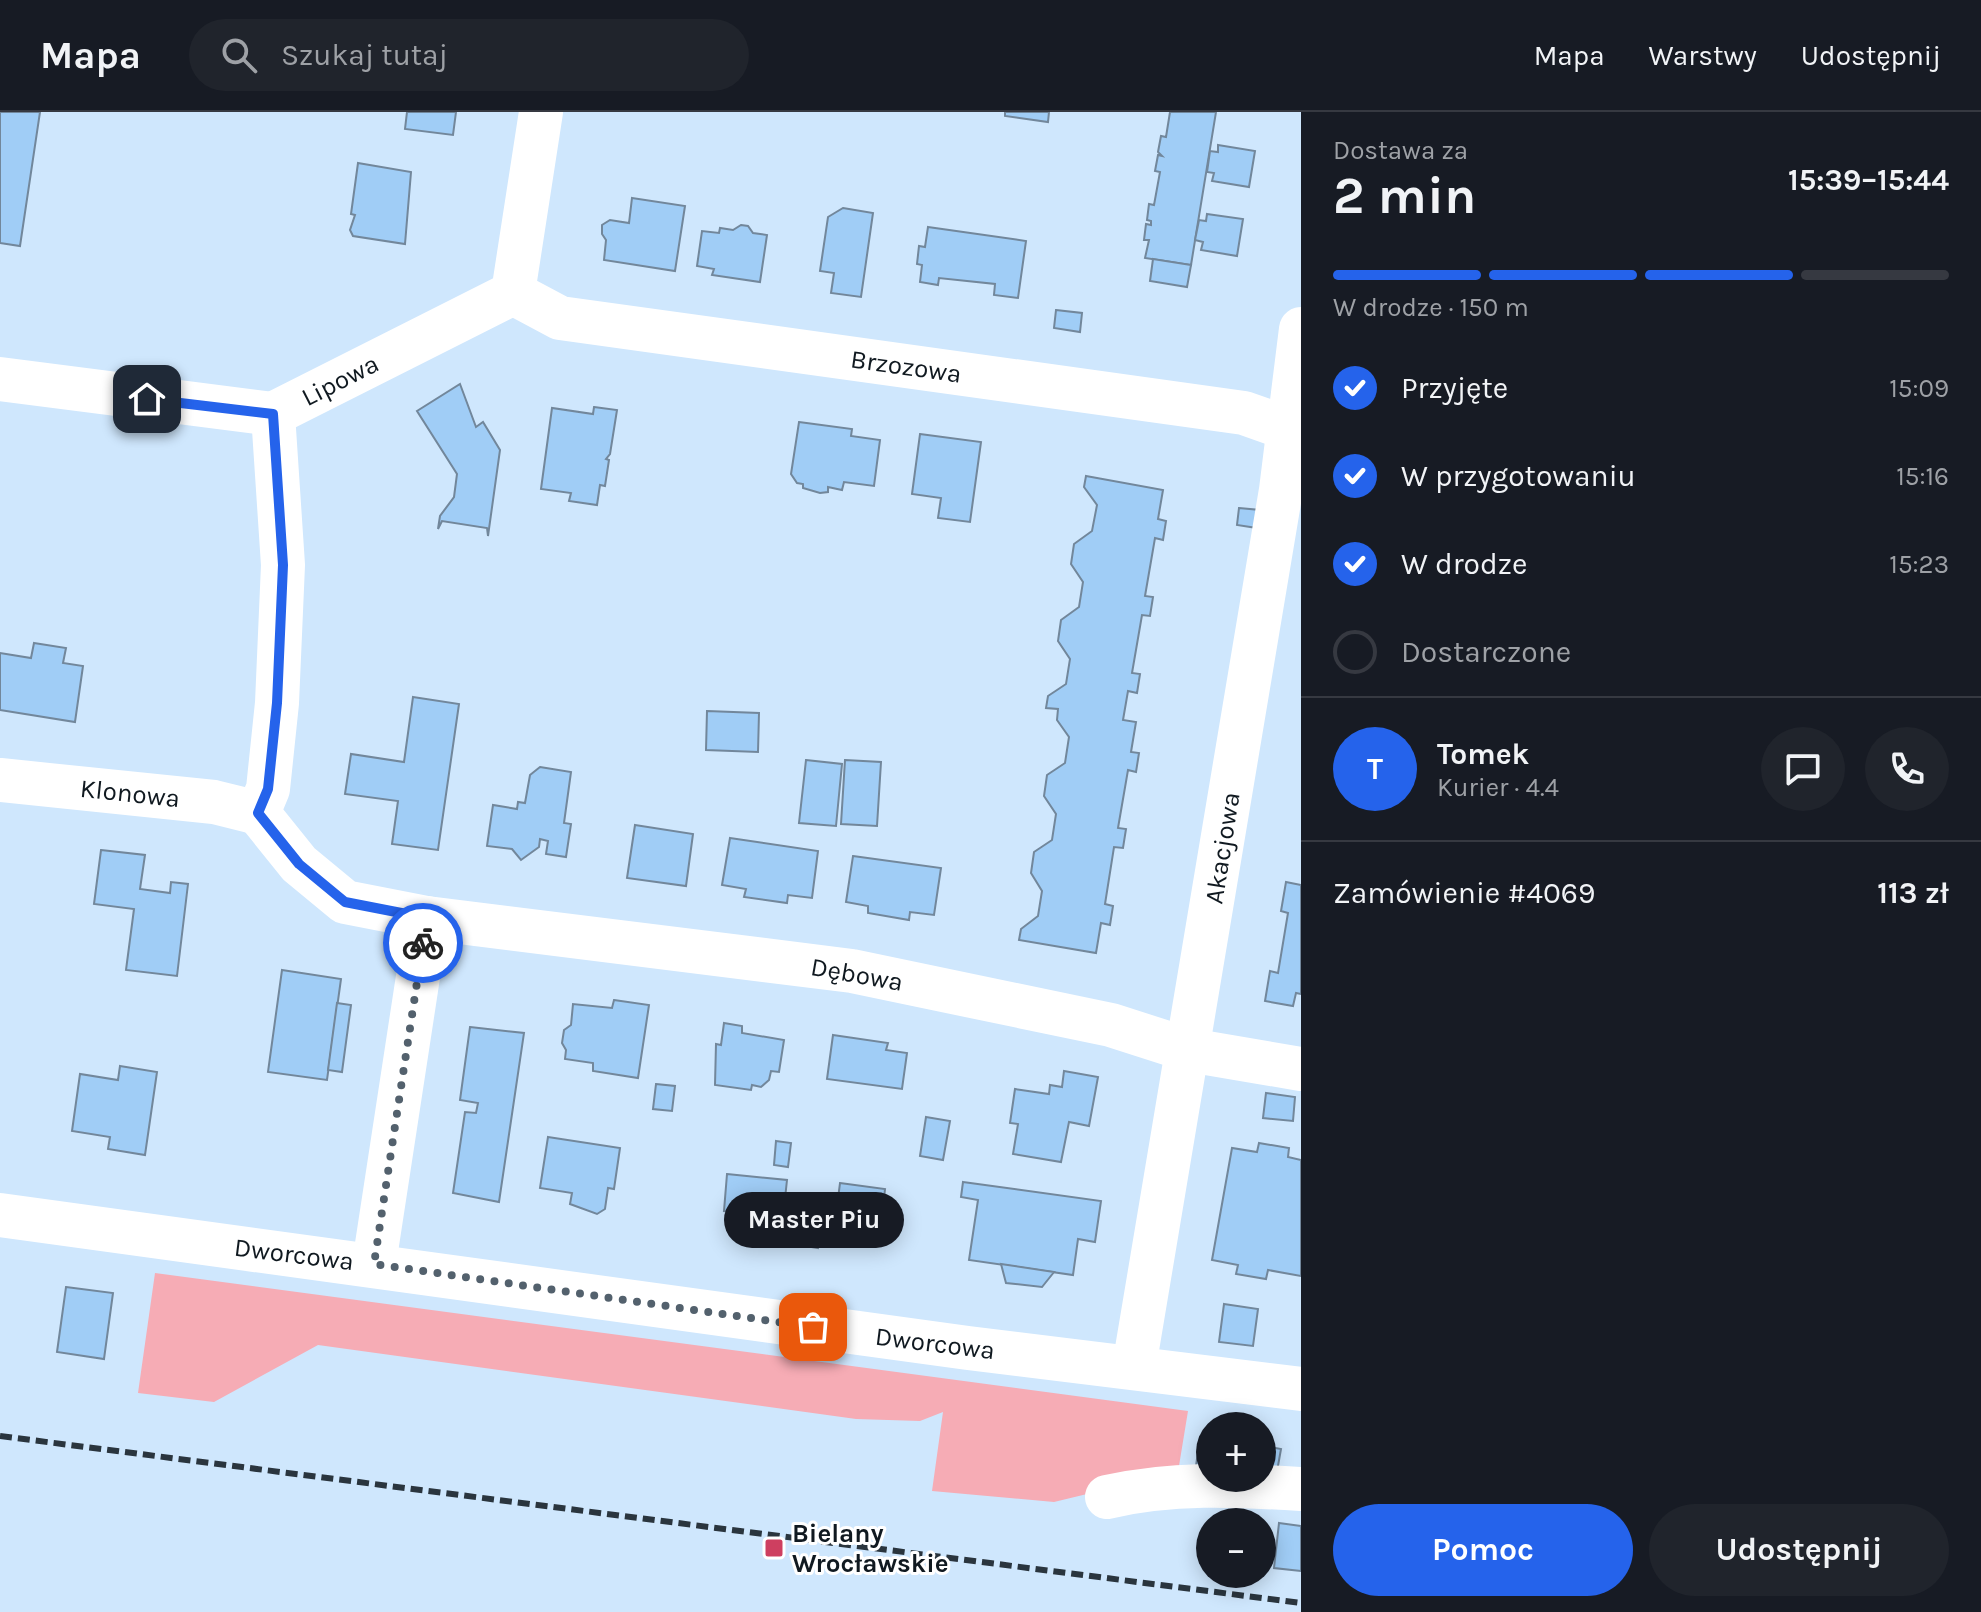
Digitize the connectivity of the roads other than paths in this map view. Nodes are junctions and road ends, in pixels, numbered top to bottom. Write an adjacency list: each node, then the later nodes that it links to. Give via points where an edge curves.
1 (541, 112): 2 (street)
2 (513, 293): 5 (street, Lipowa); 6 (street, Brzozowa, via 560,318 1244,413)
3 (1301, 329): 6 (street, Akacjowa)
4 (0, 379): 5 (street)
5 (273, 414): 8 (street, Lipowa, via 283,565 277,703 268,789)
6 (1295, 430): 10 (street, Akacjowa)
7 (0, 780): 8 (street, Klonowa, via 214,802)
8 (258, 813): 9 (street, via 299,864 345,902)
9 (416, 916): 10 (street, Dębowa, via 852,971 1111,1025); 13 (street)
10 (1189, 1050): 11 (street, Dębowa); 14 (street, Akacjowa)
11 (1301, 1069)
12 (0, 1215): 13 (street, Dworcowa)
13 (374, 1264): 14 (street, Dworcowa)
14 (1134, 1367): 15 (street, Dworcowa)
15 (1301, 1389)
16 (1301, 1489): 17 (street, via 1199,1483)
17 (1107, 1497)

